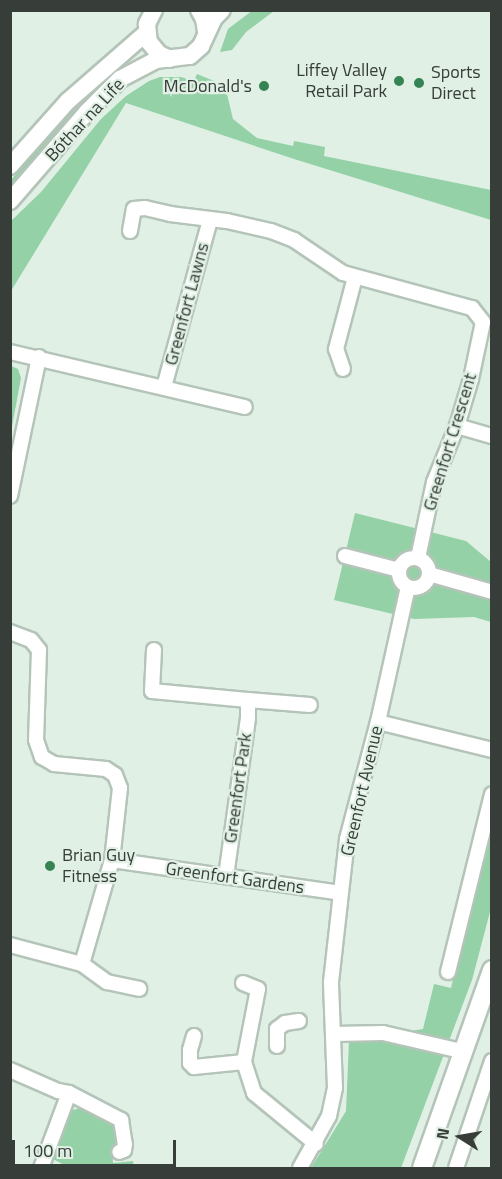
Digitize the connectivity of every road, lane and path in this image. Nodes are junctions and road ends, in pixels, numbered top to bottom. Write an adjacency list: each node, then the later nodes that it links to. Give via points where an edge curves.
1 (154, 10): 4 (street)
2 (199, 10): 5 (street)
3 (222, 10): 5 (street, Bóthar na Life)
4 (147, 32): 6 (street, via 154,50); 7 (street, Bóthar na Life, via 68,101)
5 (206, 32): 6 (street, Bóthar na Life, via 196,52 184,59)
6 (171, 59): 8 (street, Bóthar na Life, via 150,62 120,79)
7 (10, 166)
8 (10, 201)
9 (210, 220): 10 (street, Greenfort Crescent, via 145,207 134,210); 11 (street, Greenfort Crescent, via 249,226 294,240); 15 (street, Greenfort Lawns)
10 (130, 231)
11 (355, 277): 14 (street, via 336,349); 17 (street, Greenfort Crescent, via 472,308 483,322)
12 (10, 352): 13 (street, Greenfort Lawns)
13 (39, 357): 15 (street, Greenfort Lawns); 19 (street)
14 (344, 369)
15 (164, 387): 16 (street, Greenfort Lawns)
16 (245, 407)
17 (457, 426): 18 (street); 21 (street, Greenfort Crescent, via 434,482)
18 (492, 436)
19 (10, 496)
20 (345, 556): 22 (street)
21 (418, 558): 22 (street, via 404,561); 23 (street, via 425,562)
22 (399, 570): 24 (street, via 401,580)
23 (429, 574): 24 (street, via 422,586); 25 (street)
24 (408, 586): 30 (street, Greenfort Avenue)
25 (492, 592)
26 (10, 632): 33 (street, via 31,640 39,650 36,740 42,757 54,764 106,769 118,782 120,798)
27 (154, 650): 28 (street, via 152,691)
28 (248, 700): 29 (street); 34 (street, Greenfort Park)
29 (310, 705)
30 (378, 722): 31 (street); 35 (street, Greenfort Avenue, via 347,839)
31 (492, 750)
32 (492, 794): 39 (street)
33 (112, 860): 34 (street, Greenfort Gardens); 37 (street)
34 (226, 876): 35 (street, Greenfort Gardens)
35 (341, 893): 45 (street, Greenfort Avenue, via 331,982)
36 (10, 945): 37 (street)
37 (81, 964): 41 (street, via 107,982)
38 (492, 970): 48 (main road)
39 (447, 972)
40 (243, 983): 42 (street, via 258,989)
41 (139, 989)
42 (252, 1020): 44 (street); 50 (street)
43 (299, 1021): 44 (street)
44 (277, 1029): 47 (street)
45 (334, 1034): 48 (street, via 383,1033); 53 (street, Greenfort Avenue, via 330,1116)
46 (194, 1036): 50 (street, via 190,1063 194,1067)
47 (277, 1046)
48 (465, 1052): 57 (main road)
49 (492, 1061): 58 (street)
50 (244, 1062): 53 (street, via 254,1093)
51 (10, 1070): 52 (street)
52 (69, 1094): 54 (street, via 121,1120 125,1143 124,1150); 55 (street)
53 (316, 1144): 56 (street, Greenfort Avenue)
54 (119, 1152)
55 (46, 1167)
56 (300, 1168)
57 (422, 1168)
58 (456, 1168)

